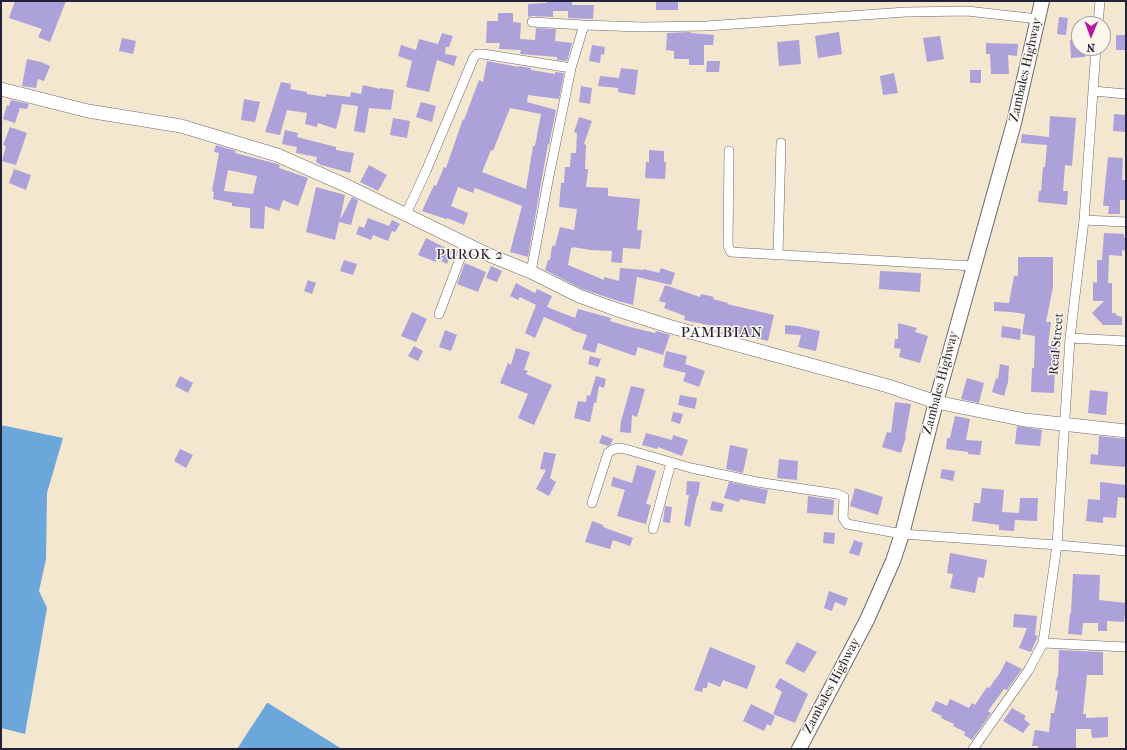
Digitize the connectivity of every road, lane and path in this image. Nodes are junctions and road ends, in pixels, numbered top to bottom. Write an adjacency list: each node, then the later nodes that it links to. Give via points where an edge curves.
1 (1042, 1): 4 (main road, Zambales Highway)
2 (1100, 1): 3 (street)
3 (1099, 16)
4 (1038, 19): 6 (street, via 967,11 906,12 706,26); 19 (main road, Zambales Highway, via 1014,123)
5 (532, 22): 6 (street)
6 (584, 25): 8 (street)
7 (1095, 56): 10 (street, Real Street)
8 (571, 68): 14 (street, via 477,54); 20 (street)
9 (1, 89): 14 (street, via 88,111 181,126 269,153)
10 (1093, 91): 11 (street); 15 (street, Real Street)
11 (1126, 94)
12 (781, 143): 18 (street)
13 (729, 151): 18 (street, via 729,250 735,253)
14 (406, 214): 17 (street)
15 (1084, 220): 16 (street); 22 (street, Real Street)
16 (1126, 222)
17 (466, 243): 20 (street); 21 (street)
18 (778, 254): 19 (street)
19 (973, 266): 24 (main road, Zambales Highway)
20 (531, 272): 24 (street, via 579,296 615,309 888,386)
21 (439, 314)
22 (1070, 338): 23 (street); 25 (street, Real Street)
23 (1126, 341)
24 (936, 402): 25 (street, via 1014,418); 30 (main road, Zambales Highway)
25 (1064, 424): 26 (street); 31 (street, Real Street)
26 (1126, 431)
27 (671, 463): 28 (street, via 625,449 612,450 605,460); 29 (street); 30 (street, via 757,482 838,494 844,497 843,518 847,524)
28 (592, 503)
29 (654, 529)
30 (902, 534): 31 (street); 35 (main road, Zambales Highway, via 867,620)
31 (1057, 545): 32 (street); 33 (street, Real Street)
32 (1126, 551)
33 (1043, 643): 34 (street); 36 (street, via 1028,671)
34 (1126, 647)
35 (799, 749)
36 (973, 749)

